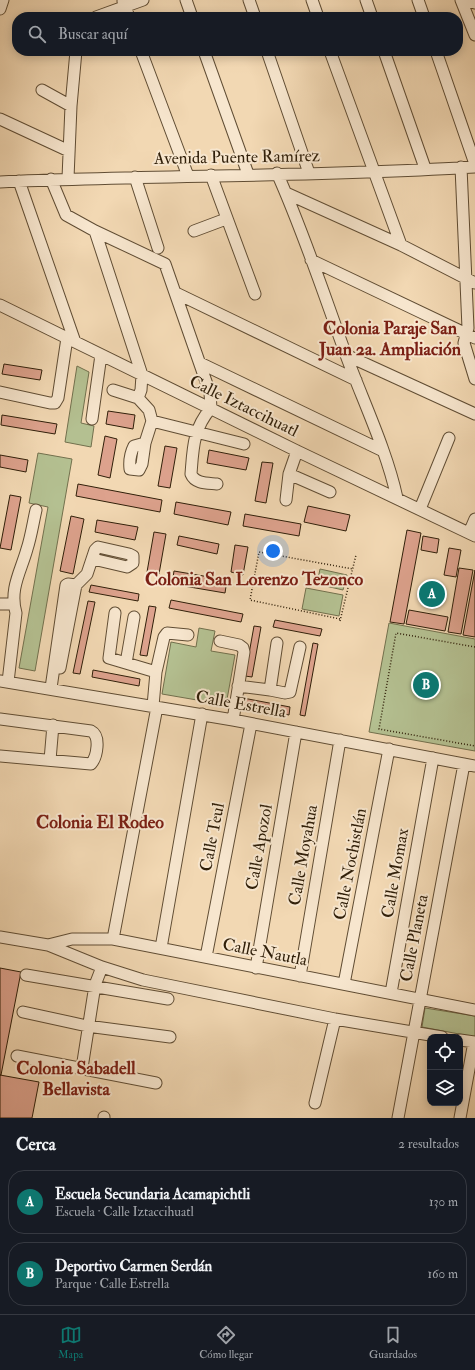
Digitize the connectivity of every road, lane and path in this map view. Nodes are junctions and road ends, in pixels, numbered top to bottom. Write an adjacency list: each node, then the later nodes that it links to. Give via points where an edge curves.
1 (3, 0): 12 (street)
2 (143, 0): 11 (street)
3 (186, 0): 14 (street)
4 (249, 0): 15 (street)
5 (312, 0): 16 (street)
6 (366, 0): 17 (street)
7 (418, 0): 18 (street)
8 (461, 0): 19 (street)
9 (464, 0): 10 (street)
10 (475, 3)
11 (125, 8): 13 (street)
12 (0, 9)
13 (112, 12)
14 (190, 12)
15 (253, 12)
16 (316, 12)
17 (370, 12)
18 (422, 12)
19 (475, 35)
20 (76, 56): 28 (street)
21 (143, 56): 39 (street)
22 (206, 56): 37 (street)
23 (269, 56): 36 (street)
24 (332, 56): 34 (street)
25 (386, 56): 33 (street)
26 (438, 56): 31 (street)
27 (42, 90): 28 (street)
28 (71, 106): 30 (street)
29 (0, 119): 30 (street)
30 (69, 151): 41 (street)
31 (475, 165): 32 (street, Avenida Puente Ramírez)
32 (462, 167): 33 (street, Avenida Puente Ramírez); 52 (street)
33 (425, 168): 34 (street, Avenida Puente Ramírez)
34 (373, 171): 36 (street, Avenida Puente Ramírez); 49 (street)
35 (277, 173): 36 (street, Avenida Puente Ramírez); 37 (street, Avenida Puente Ramírez); 45 (street)
36 (309, 173)
37 (248, 174): 38 (street, Avenida Puente Ramírez)
38 (211, 175): 39 (street, Avenida Puente Ramírez); 46 (street)
39 (188, 176): 40 (street, Avenida Puente Ramírez)
40 (135, 177): 41 (street, Avenida Puente Ramírez); 50 (street)
41 (68, 178): 42 (street, Avenida Puente Ramírez)
42 (51, 180): 43 (street, Avenida Puente Ramírez); 47 (street, via 66,215)
43 (19, 181): 44 (street, Avenida Puente Ramírez); 57 (street)
44 (0, 182)
45 (286, 193): 49 (street); 51 (street)
46 (226, 219): 48 (street); 54 (street)
47 (96, 231): 53 (street, via 165,264); 61 (street)
48 (194, 231)
49 (401, 245): 52 (street)
50 (158, 248)
51 (311, 260): 56 (street); 59 (street)
52 (470, 281): 56 (street)
53 (176, 293): 60 (street); 63 (street)
54 (255, 294)
55 (0, 305): 57 (street, Calle Iztaccihuatl)
56 (470, 336): 62 (street, via 464,344)
57 (71, 340): 58 (street, Calle Iztaccihuatl); 65 (street, via 55,403)
58 (101, 355): 61 (street, Calle Iztaccihuatl); 69 (street)
59 (346, 355): 63 (street); 68 (street)
60 (200, 363): 67 (street, via 210,393); 75 (street)
61 (142, 375): 66 (street); 67 (street, Calle Iztaccihuatl)
62 (475, 379)
63 (356, 380): 75 (street)
64 (112, 390): 66 (street)
65 (0, 392)
66 (138, 398): 70 (street, via 149,410)
67 (211, 408): 71 (street); 76 (street, Calle Iztaccihuatl)
68 (475, 414)
69 (92, 419)
70 (152, 421): 71 (street); 73 (street)
71 (196, 431): 74 (street); 78 (street, via 191,474 196,481)
72 (449, 438): 82 (street)
73 (145, 443)
74 (244, 444)
75 (381, 450): 80 (street)
76 (297, 451): 77 (street); 80 (street, Calle Iztaccihuatl)
77 (289, 474): 79 (street); 81 (street)
78 (217, 484)
79 (330, 492)
80 (397, 498): 82 (street, Calle Iztaccihuatl)
81 (286, 500)
82 (420, 509): 85 (street, Calle Iztaccihuatl)
83 (36, 510): 91 (street, via 27,550 16,579)
84 (475, 519): 85 (street)
85 (472, 534)
86 (356, 555): 88 (path)
87 (93, 559): 89 (street, via 87,574)
88 (353, 569): 88 (path, via 340,620 250,600 259,552)
89 (76, 586): 100 (street); 104 (street, via 68,584 64,590)
90 (0, 604): 91 (street)
91 (13, 604): 102 (street, via 16,613)
92 (115, 612): 99 (street, via 108,657)
93 (134, 618): 99 (street)
94 (188, 635): 101 (street, via 167,633)
95 (220, 641): 103 (street, via 243,648)
96 (277, 643): 105 (street)
97 (300, 647): 105 (street, via 290,692)
98 (475, 647): 114 (path, via 396,632 379,729)
99 (126, 663): 101 (street)
100 (60, 668)
101 (156, 672): 106 (street)
102 (4, 681): 104 (street, Calle Estrella)
103 (238, 686): 105 (street); 109 (street)
104 (51, 688): 106 (street, Calle Estrella)
105 (270, 690)
106 (155, 706): 107 (street, Calle Estrella); 121 (street)
107 (202, 714): 109 (street, Calle Estrella); 123 (street)
108 (0, 719): 111 (street)
109 (233, 720): 110 (street, Calle Estrella)
110 (251, 724): 112 (street, Calle Estrella); 124 (street, Calle Teul)
111 (53, 725): 118 (street); 118 (street, via 91,731 97,737 94,761 91,764)
112 (296, 732): 113 (street, Calle Estrella); 126 (street, Calle Apozol)
113 (340, 740): 115 (street, Calle Estrella); 128 (street, Calle Moyahua)
114 (475, 746)
115 (389, 749): 117 (street, Calle Estrella); 129 (street, Calle Nochistlán)
116 (0, 756): 118 (street)
117 (433, 758): 119 (street, Calle Estrella); 131 (street, Calle Momax)
118 (50, 760)
119 (469, 765): 132 (street, Calle Planeta)
120 (0, 937): 122 (street, Calle Nautla)
121 (112, 939): 122 (street, Calle Nautla, via 72,939); 123 (street, Calle Nautla)
122 (48, 945): 125 (street, Calle Nautla)
123 (161, 948): 124 (street, Calle Nautla)
124 (206, 957): 126 (street, Calle Nautla)
125 (102, 967): 130 (street); 136 (street, Calle Nautla, via 143,980)
126 (256, 968): 128 (street, Calle Nautla)
127 (26, 975): 130 (street)
128 (300, 976): 129 (street, Calle Nautla)
129 (344, 984): 131 (street, Calle Nautla)
130 (95, 986): 133 (street); 137 (street)
131 (391, 993): 132 (street, Calle Nautla)
132 (420, 998): 134 (street, Calle Nautla); 138 (street, Calle Planeta)
133 (168, 999)
134 (475, 1010)
135 (23, 1012): 137 (street)
136 (335, 1019): 138 (street, Calle Nautla); 146 (street)
137 (87, 1026): 140 (street); 144 (street)
138 (414, 1032): 139 (street, Calle Nautla); 147 (street, Calle Planeta)
139 (427, 1034)
140 (170, 1037)
141 (463, 1040): 142 (street)
142 (475, 1042): 148 (street)
143 (18, 1056): 144 (street)
144 (82, 1068): 145 (street)
145 (156, 1083)
146 (315, 1104)
147 (398, 1118)
148 (460, 1118)

